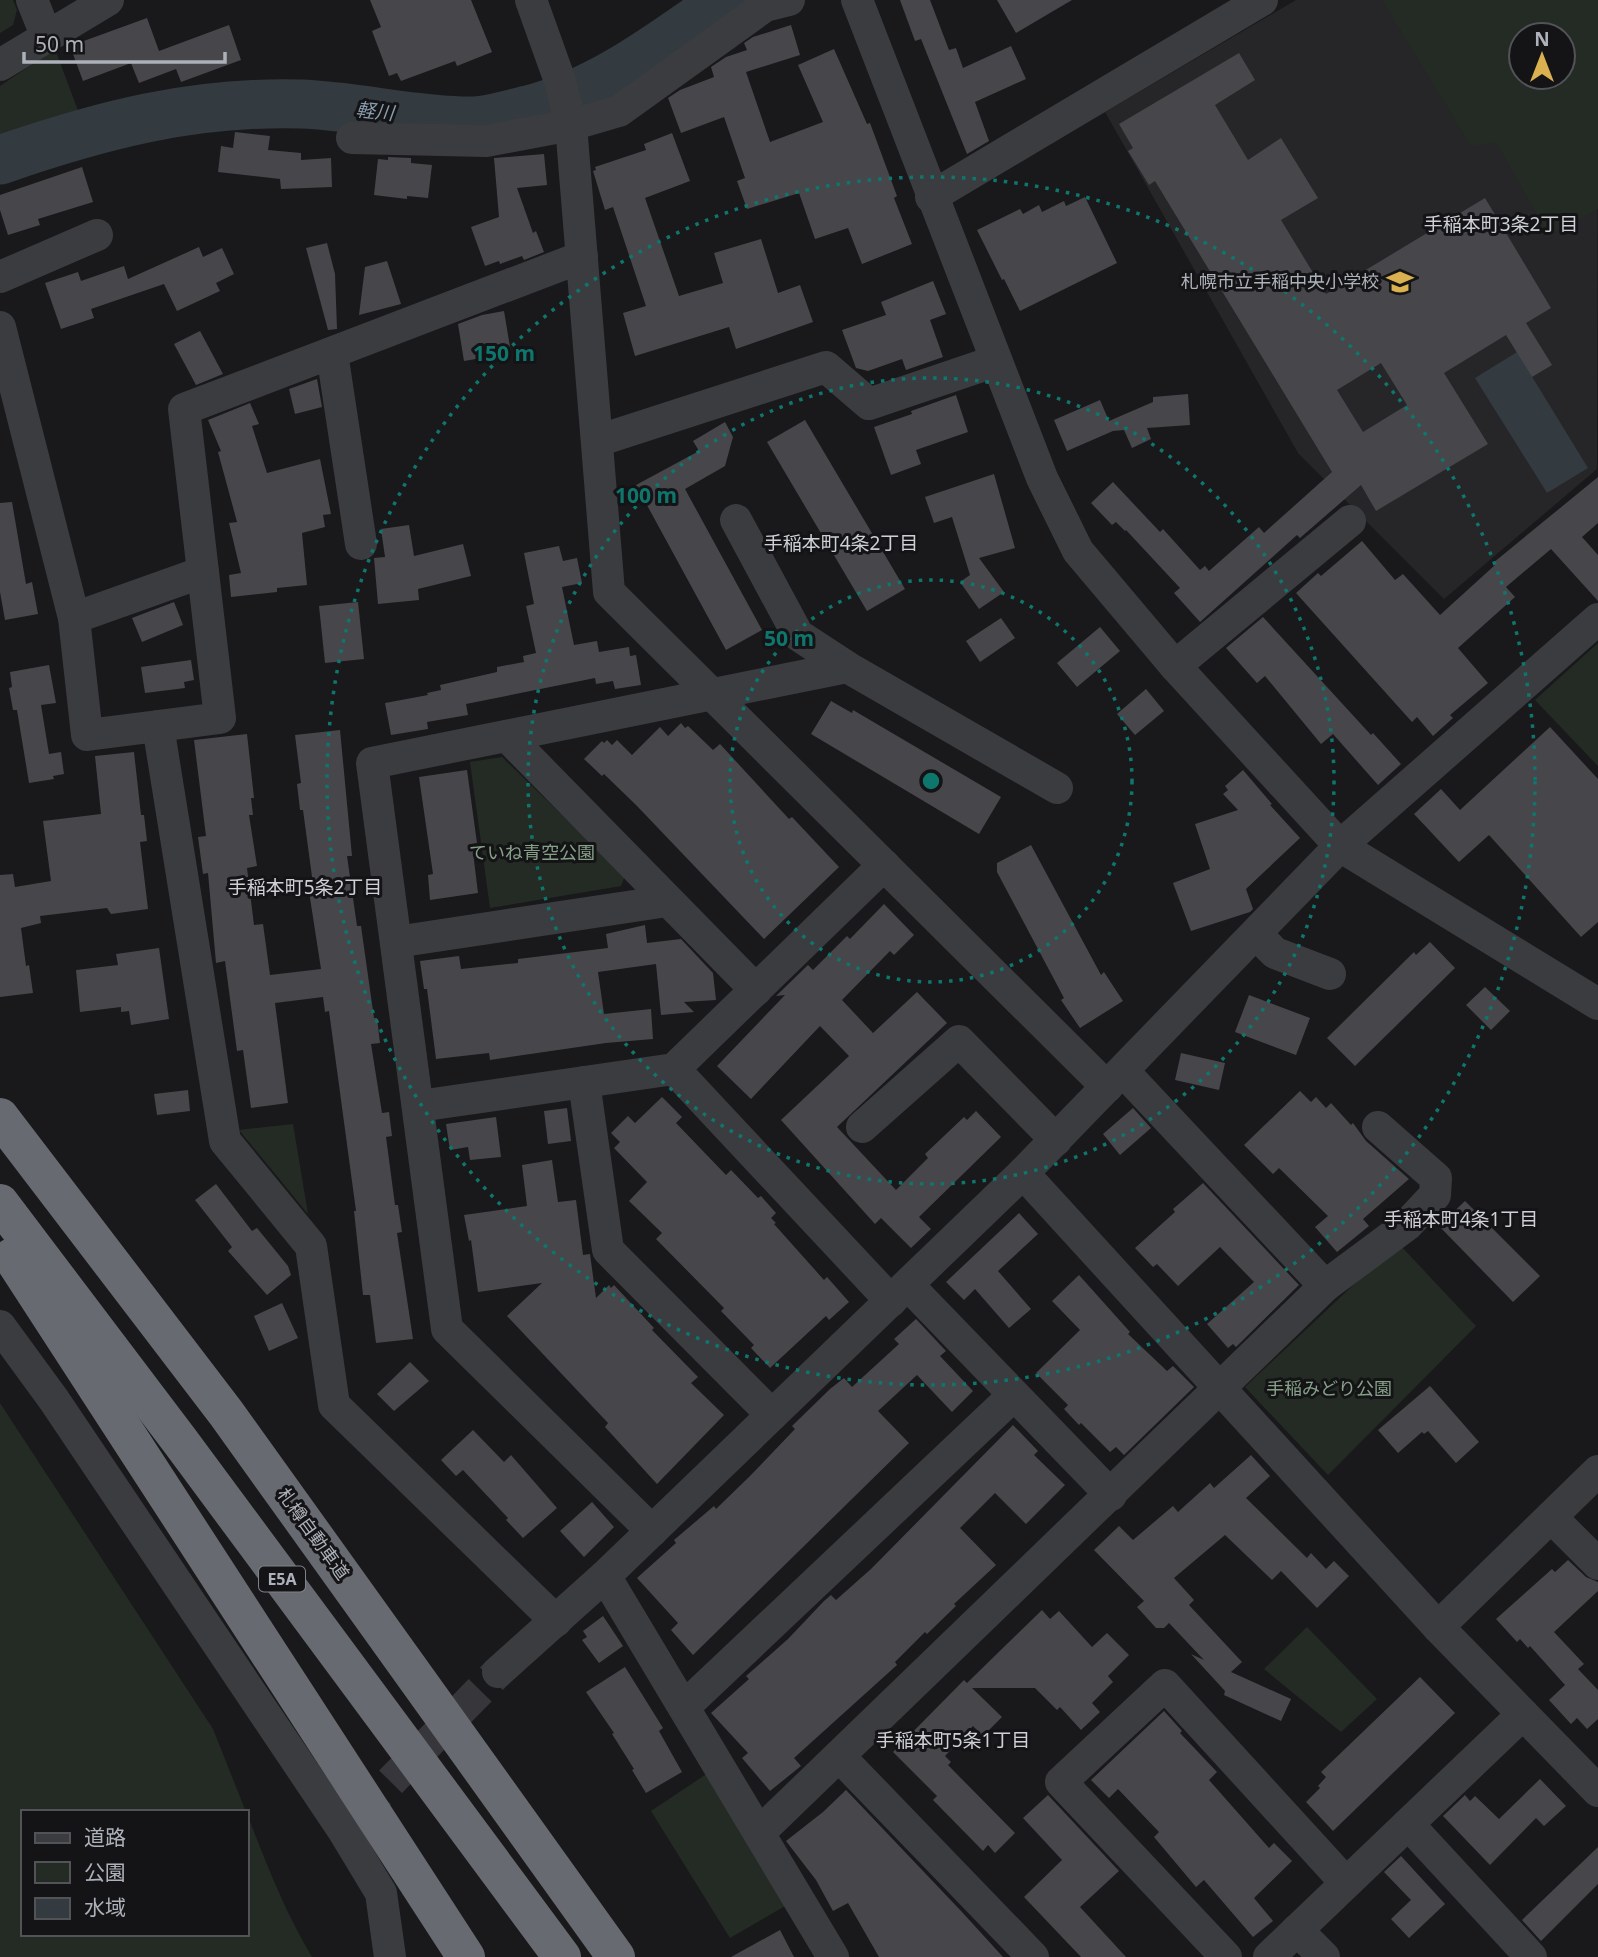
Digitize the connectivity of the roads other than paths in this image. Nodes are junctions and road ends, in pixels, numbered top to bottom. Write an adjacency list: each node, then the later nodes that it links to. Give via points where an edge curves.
1 (32, 0): 7 (street)
2 (108, 0): 7 (street)
3 (531, 0): 9 (street)
4 (789, 0): 9 (street, via 765,6 619,111)
5 (857, 0): 11 (street)
6 (1262, 0): 11 (street)
7 (46, 36): 8 (street)
8 (0, 65)
9 (566, 105): 10 (street, via 486,141); 13 (street)
10 (352, 138)
11 (931, 197): 17 (street)
12 (97, 234): 14 (street)
13 (582, 257): 16 (street); 18 (street)
14 (0, 277)
15 (0, 327): 23 (street)
16 (332, 353): 21 (street); 22 (street, via 184,409)
17 (996, 361): 18 (street, via 869,404 826,367); 25 (street, via 1042,478 1078,551)
18 (597, 441): 27 (street, via 609,592)
19 (736, 520): 26 (street, via 799,635)
20 (1350, 521): 25 (street)
21 (361, 544)
22 (203, 572): 23 (street); 28 (street, via 220,718)
23 (74, 618): 28 (street, via 87,734)
24 (1598, 618): 31 (street)
25 (1175, 666): 31 (street)
26 (847, 667): 27 (street); 30 (street)
27 (713, 695): 29 (street); 32 (street)
28 (158, 726): 62 (street, via 225,1142 311,1246 334,1405)
29 (507, 736): 33 (street); 35 (street, via 372,763)
30 (1057, 788)
31 (1340, 846): 34 (street); 38 (street)
32 (884, 865): 37 (street); 40 (street)
33 (667, 901): 35 (street); 37 (street)
34 (1256, 934): 36 (street, via 1275,953); 40 (street)
35 (396, 942): 42 (street)
36 (1330, 974)
37 (755, 990): 39 (street)
38 (1598, 1004)
39 (674, 1069): 41 (street); 51 (street)
40 (1115, 1079): 46 (street); 50 (street)
41 (584, 1082): 42 (street); 55 (street, via 608,1250)
42 (419, 1106): 59 (street, via 447,1329)
43 (0, 1116): 76 (highway, 札樽自動車道 / E5A, via 226,1413)
44 (862, 1127): 46 (street, via 959,1041)
45 (1378, 1127): 50 (street, via 1436,1178 1435,1195 1407,1225)
46 (1056, 1140): 47 (street)
47 (1023, 1173): 51 (street); 53 (street)
48 (0, 1203): 75 (highway, E5A)
49 (0, 1238): 74 (highway)
50 (1325, 1286): 53 (street)
51 (899, 1293): 54 (street); 55 (street)
52 (0, 1326): 73 (street, via 350,1823 381,1893)
53 (1220, 1388): 57 (street); 63 (street)
54 (1014, 1395): 57 (street); 65 (street)
55 (772, 1415): 59 (street)
56 (1598, 1471): 58 (street)
57 (1111, 1495): 67 (street)
58 (1551, 1517): 60 (street); 63 (street)
59 (652, 1531): 61 (street)
60 (1598, 1564)
61 (605, 1576): 62 (street); 65 (street)
62 (556, 1621): 64 (street)
63 (1438, 1627): 66 (street)
64 (498, 1672)
65 (684, 1707): 70 (street)
66 (1523, 1714): 68 (street); 69 (street)
67 (839, 1756): 70 (street); 78 (street)
68 (1598, 1791)
69 (1408, 1824): 71 (street); 82 (street)
70 (759, 1833): 77 (street)
71 (1346, 1883): 72 (street); 79 (street, via 1165,1685 1061,1782)
72 (1297, 1930): 80 (street); 81 (street)
73 (390, 1957)
74 (466, 1957)
75 (562, 1957)
76 (616, 1957)
77 (833, 1957)
78 (1033, 1957)
79 (1226, 1957)
80 (1269, 1957)
81 (1324, 1957)
82 (1531, 1957)

